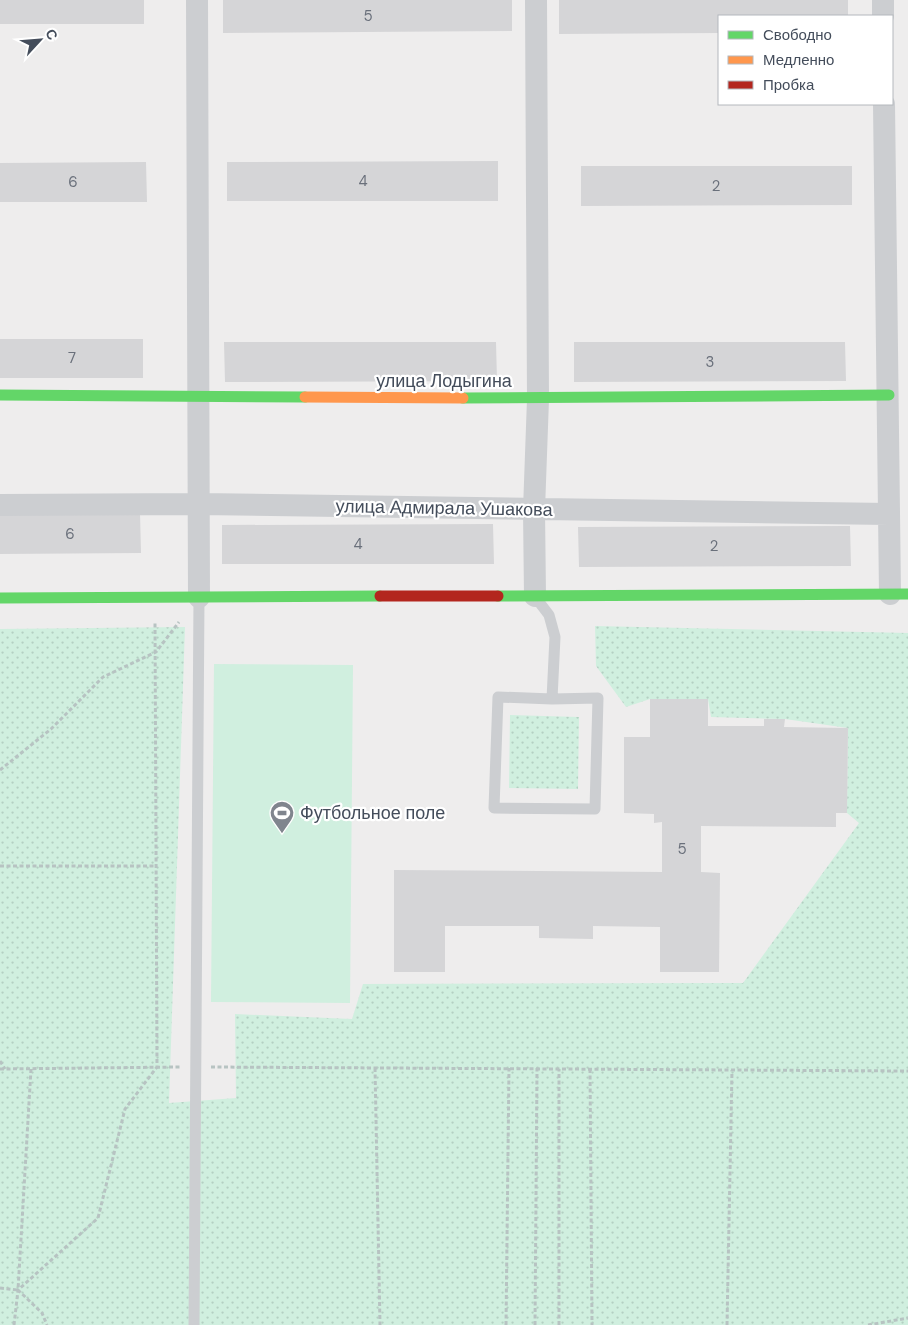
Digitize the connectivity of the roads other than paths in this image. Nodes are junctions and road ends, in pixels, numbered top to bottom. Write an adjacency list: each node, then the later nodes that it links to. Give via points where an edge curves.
1 (197, 0): 8 (street)
2 (536, 0): 9 (street)
3 (882, 0): 4 (street)
4 (883, 15)
5 (884, 105): 7 (street)
6 (0, 395): 8 (street, улица Лодыгина)
7 (889, 395): 9 (street, улица Лодыгина); 13 (street)
8 (198, 397): 9 (street, улица Лодыгина); 10 (street)
9 (538, 399): 12 (street)
10 (200, 504): 11 (street, улица Адмирала Ушакова); 12 (street, улица Адмирала Ушакова); 16 (street)
11 (0, 505)
12 (534, 510): 13 (street, улица Адмирала Ушакова); 15 (street)
13 (889, 514): 14 (street)
14 (899, 594): 15 (street)
15 (535, 596): 16 (street); 18 (lane, via 549,615 555,637)
16 (199, 597): 17 (street); 19 (lane)
17 (0, 598)
18 (552, 699): 18 (lane, via 598,698 594,809 494,808 498,696)
19 (194, 1325)

